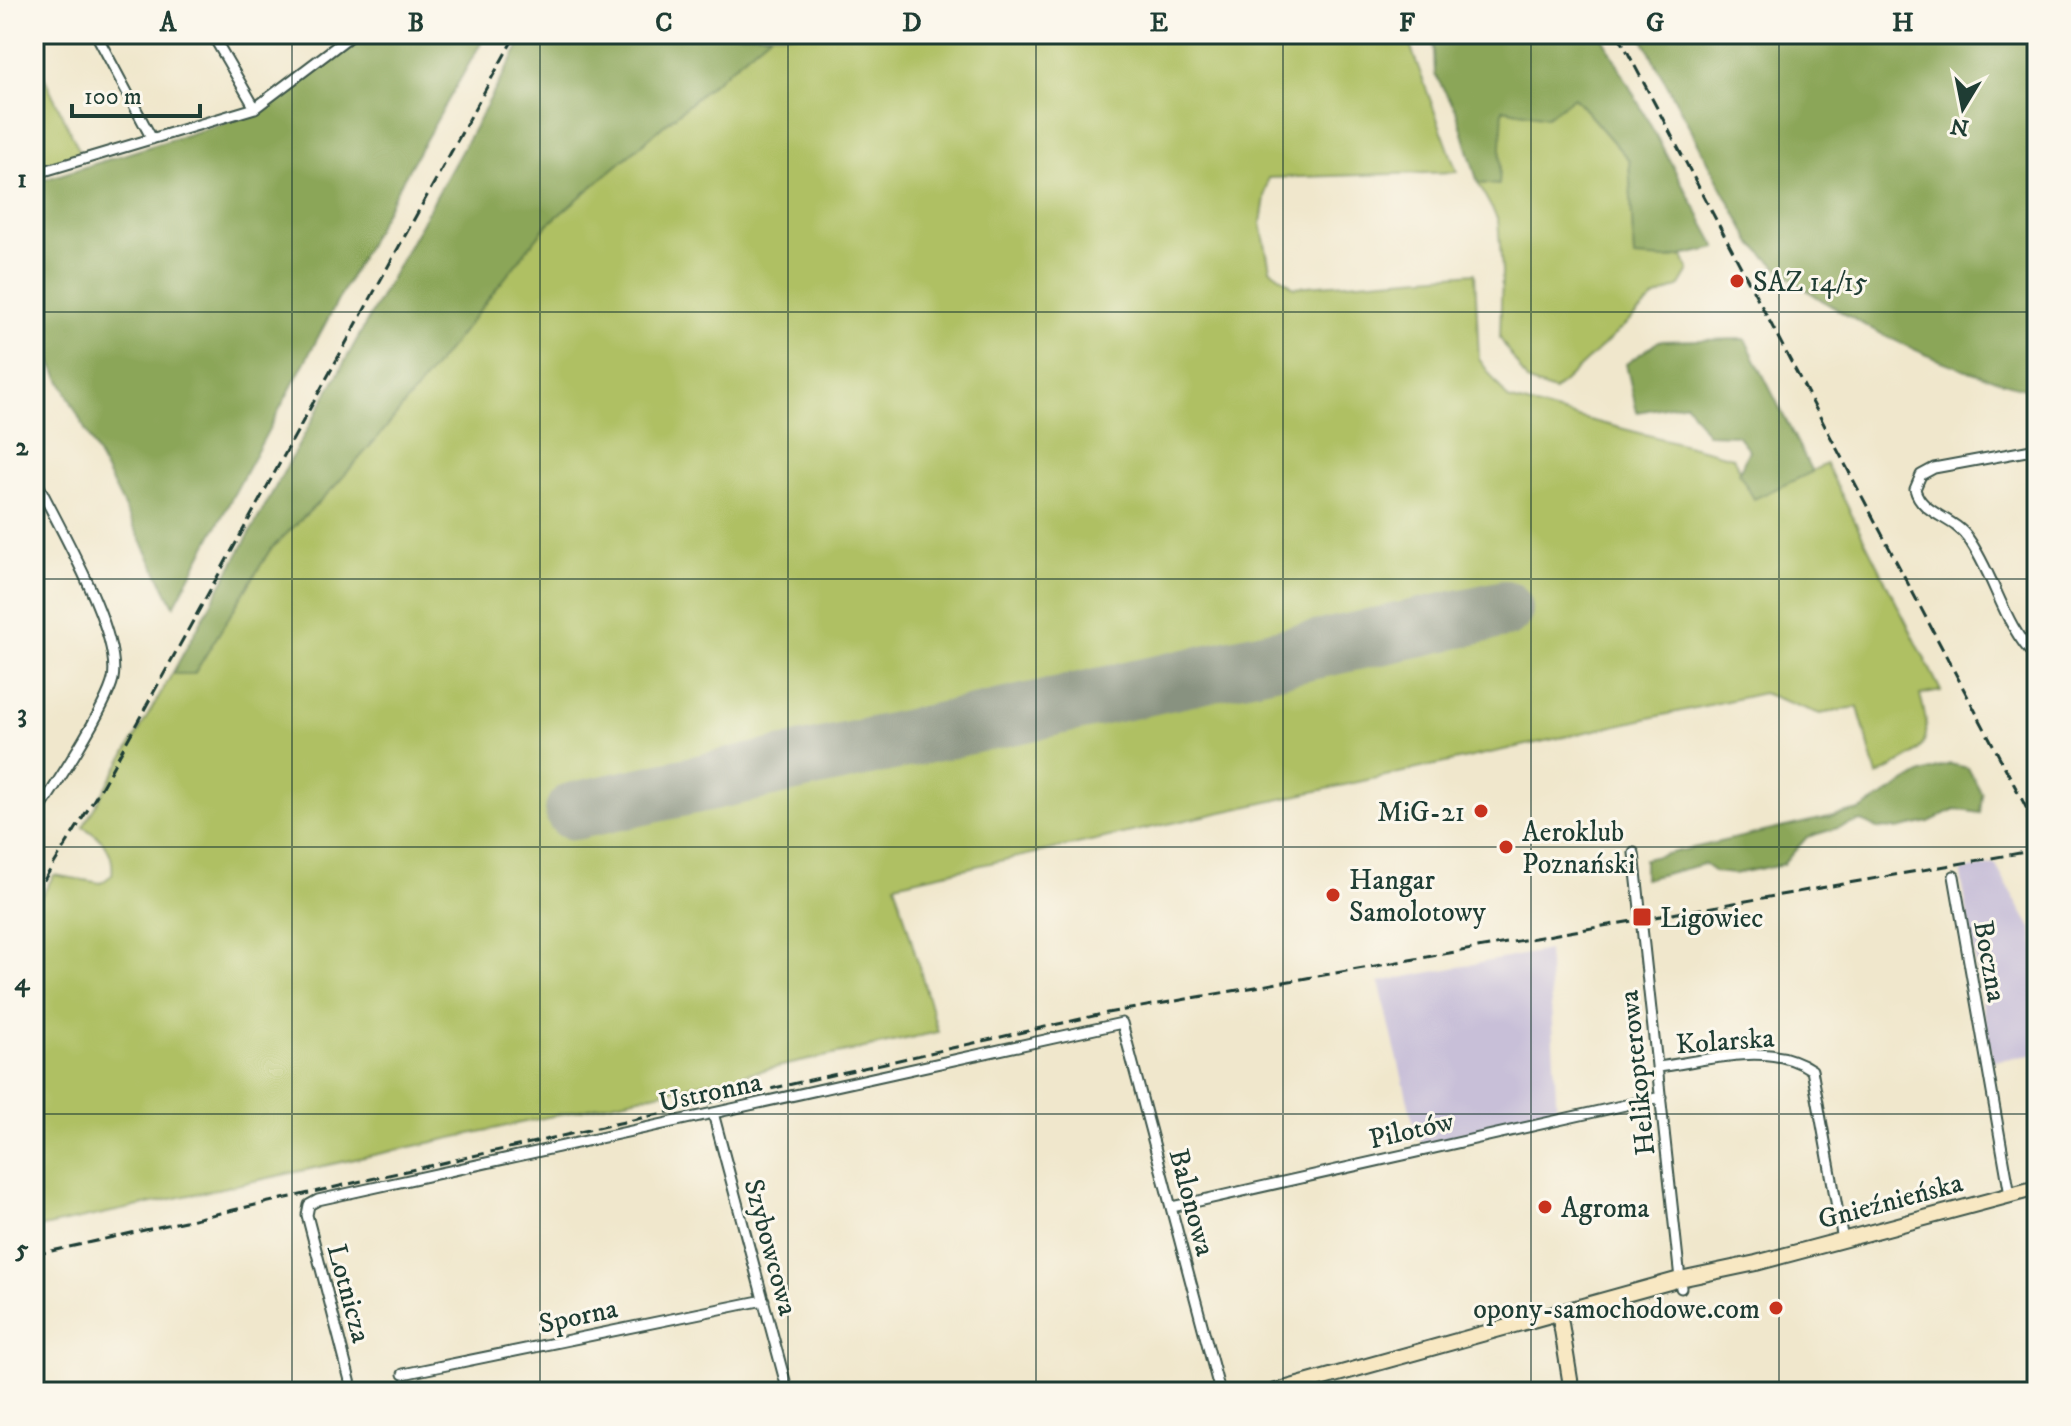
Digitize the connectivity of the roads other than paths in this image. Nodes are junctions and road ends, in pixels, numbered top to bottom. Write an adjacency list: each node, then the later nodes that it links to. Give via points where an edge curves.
1 (96, 34): 5 (street)
2 (212, 34): 4 (street)
3 (353, 34): 4 (street)
4 (255, 108): 5 (street)
5 (152, 139): 6 (street)
6 (34, 174)
7 (2037, 449): 9 (street, via 1934,468 1921,475 1915,489 1924,506 1959,527 1970,541 2000,605)
8 (34, 476): 10 (street, via 105,624 114,660 109,691)
9 (2037, 659)
10 (34, 818)
11 (1634, 853): 14 (street, Helikopterowa)
12 (1954, 876): 18 (street, Boczna)
13 (1122, 1023): 16 (street, Ustronna); 20 (street, Balonowa)
14 (1658, 1067): 15 (street, Helikopterowa); 21 (street, Kolarska, via 1765,1054 1785,1055 1812,1070)
15 (1661, 1097): 20 (street, Pilotów); 22 (street, Helikopterowa)
16 (713, 1113): 19 (street, Ustronna); 23 (street, Szybowcowa)
17 (2037, 1188): 18 (main road, Gnieźnieńska)
18 (2010, 1195): 21 (main road, Gnieźnieńska)
19 (309, 1205): 26 (street, Lotnicza, via 307,1215)
20 (1172, 1207): 28 (street, Balonowa)
21 (1843, 1240): 22 (main road, Gnieźnieńska)
22 (1680, 1283): 24 (main road, Gnieźnieńska)
23 (764, 1300): 25 (street, Sporna); 27 (street, Szybowcowa)
24 (1560, 1316): 29 (main road, Gnieźnieńska); 30 (main road)
25 (403, 1374)
26 (353, 1392)
27 (788, 1392)
28 (1220, 1392)
29 (1273, 1392)
30 (1572, 1392)

